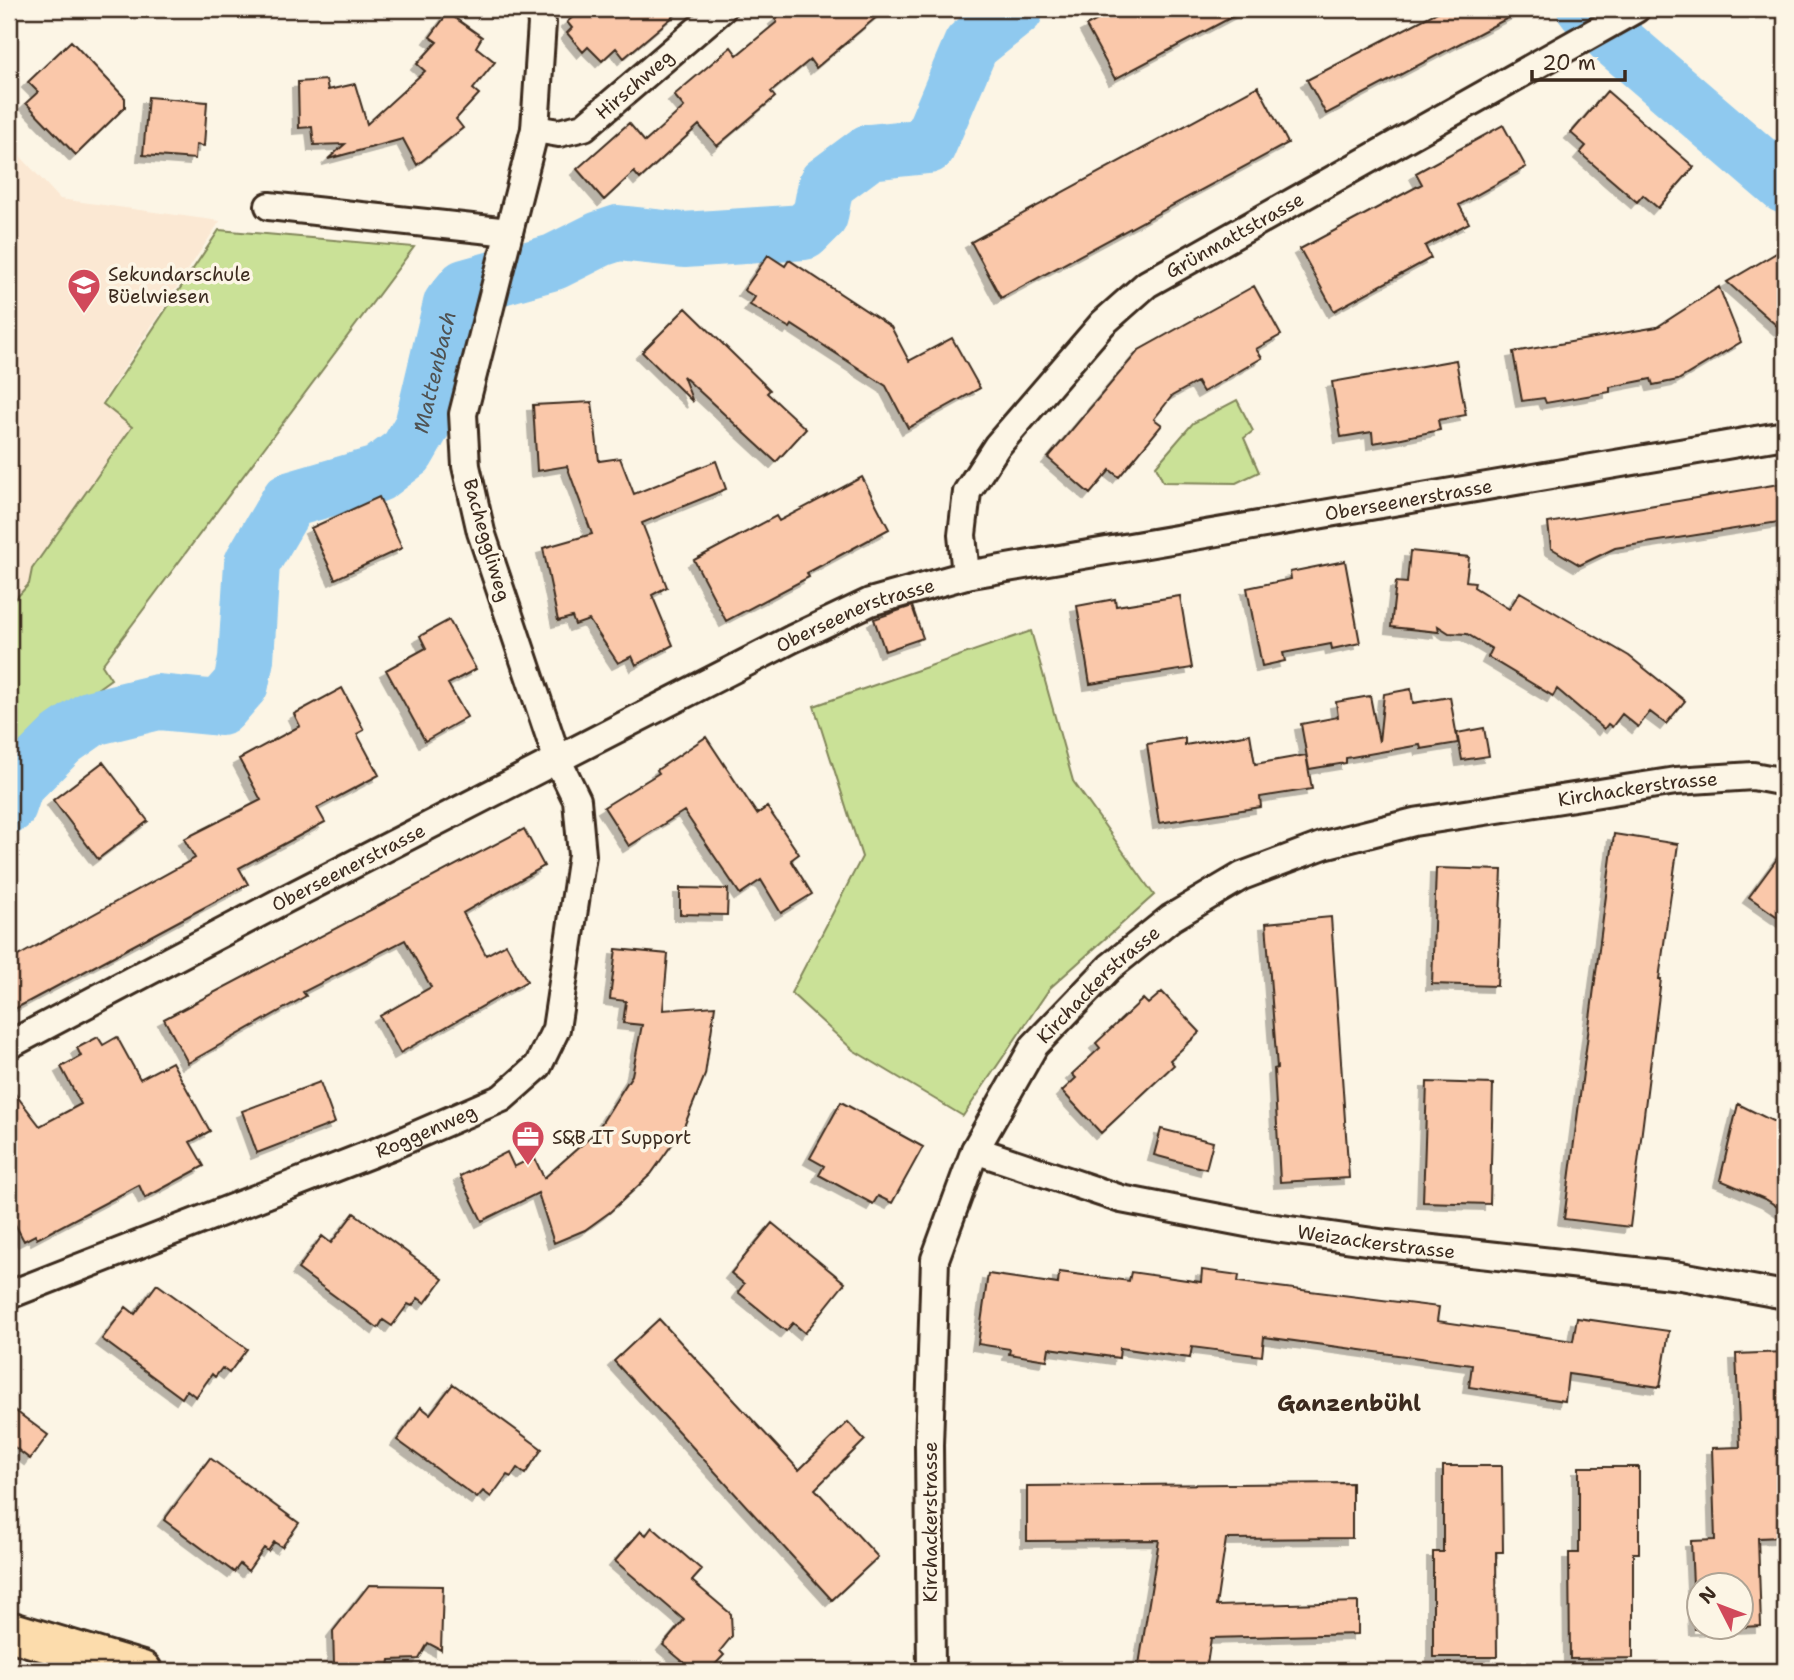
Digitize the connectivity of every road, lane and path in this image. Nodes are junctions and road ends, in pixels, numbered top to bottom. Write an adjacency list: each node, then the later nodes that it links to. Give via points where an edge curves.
1 (539, 9): 4 (street, Bacheggliweg)
2 (722, 9): 4 (street, Hirschweg, via 584,127 559,134)
3 (1626, 15): 8 (street, Grünmattstrasse, via 1147,284 1103,323 998,446 967,492 962,536)
4 (535, 129): 6 (street, Bacheggliweg)
5 (269, 206): 6 (street)
6 (509, 232): 9 (street, Bacheggliweg, via 463,414 466,466 481,532)
7 (1785, 435): 8 (street, Oberseenerstrasse)
8 (966, 575): 9 (street, Oberseenerstrasse, via 870,602)
9 (558, 761): 11 (street, Oberseenerstrasse); 13 (street, Roggenweg, via 577,800 582,855 556,1029 538,1066 502,1098)
10 (1785, 782): 12 (street, Kirchackerstrasse, via 1753,776 1676,781 1414,822 1324,845 1242,876 1171,918 1110,967 1034,1046)
11 (9, 1045)
12 (975, 1150): 14 (street, Weizackerstrasse, via 1121,1199 1262,1226 1693,1278); 17 (street, Kirchackerstrasse, via 936,1259 929,1445)
13 (9, 1295)
14 (1785, 1295)
15 (9, 1631): 16 (main road)
16 (142, 1671)
17 (931, 1671)

